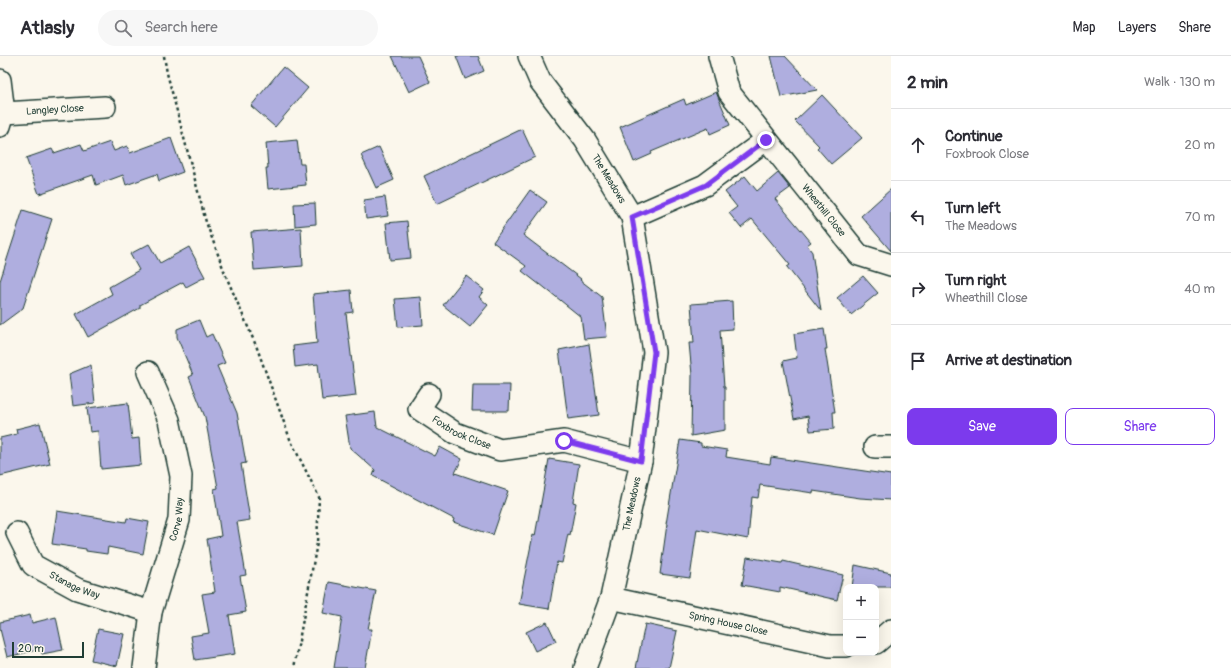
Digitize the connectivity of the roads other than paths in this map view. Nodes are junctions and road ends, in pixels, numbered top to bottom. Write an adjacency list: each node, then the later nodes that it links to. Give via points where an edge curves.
1 (529, 56): 7 (street, The Meadows, via 540,81 585,140)
2 (719, 56): 6 (street, Wheathill Close, via 729,92)
3 (0, 80): 5 (street)
4 (105, 107): 5 (street, Langley Close)
5 (2, 120)
6 (766, 140): 7 (street, via 706,185); 8 (street, Wheathill Close, via 859,255)
7 (632, 217): 11 (street, The Meadows, via 654,352)
8 (891, 266)
9 (148, 372): 14 (street, Corve Way, via 169,420 181,476 180,520)
10 (429, 394): 11 (street, Foxbrook Close, via 419,409 455,433 500,450 564,441)
11 (641, 461): 13 (street, The Meadows)
12 (17, 533): 14 (street, Stanage Way, via 33,565 77,589)
13 (611, 598): 17 (street, Spring House Close, via 830,646); 19 (street, The Meadows)
14 (151, 612): 18 (street, Corve Way)
15 (891, 630): 16 (street)
16 (879, 640)
17 (843, 646)
18 (144, 668)
19 (585, 668)

